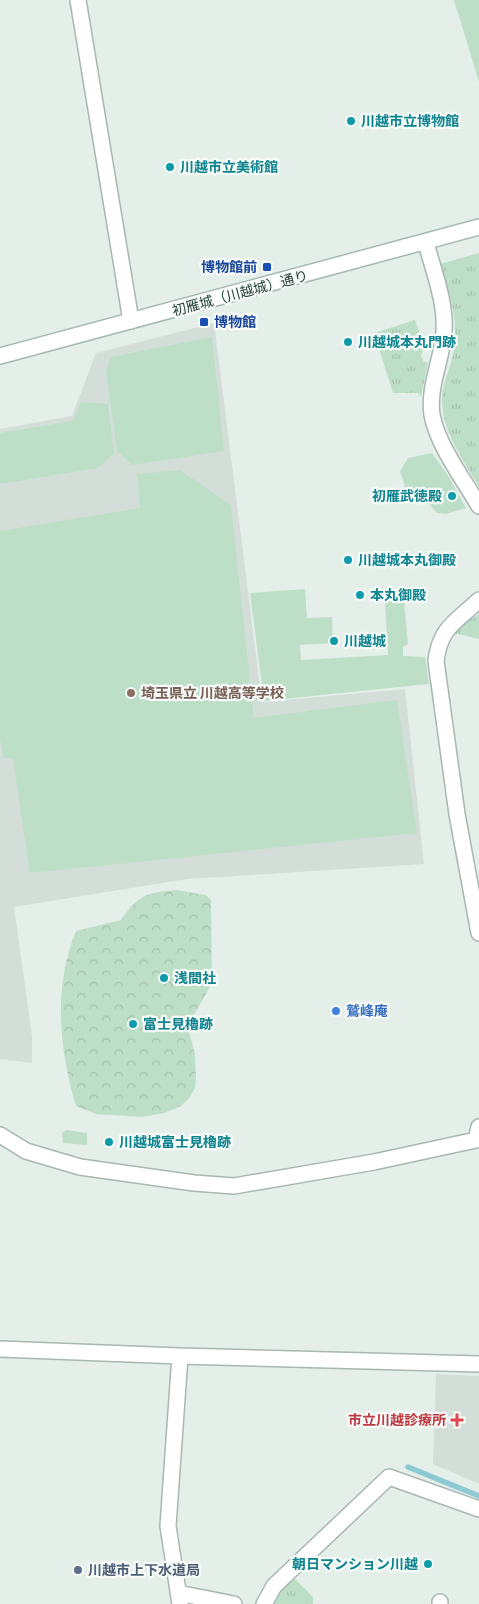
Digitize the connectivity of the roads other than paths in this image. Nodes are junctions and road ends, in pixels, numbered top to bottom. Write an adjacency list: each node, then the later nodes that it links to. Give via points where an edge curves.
1 (78, 0): 4 (street)
2 (479, 228): 3 (street, 初雁城（川越城）通り)
3 (426, 243): 4 (street, 初雁城（川越城）通り); 6 (street, via 444,313 442,345 433,381 432,414 450,457)
4 (131, 322): 5 (street, 初雁城（川越城）通り)
5 (0, 356)
6 (479, 506)
7 (479, 600): 8 (street, via 447,628 438,644 436,661 457,814)
8 (479, 933)
9 (0, 1135): 10 (street, via 26,1151 80,1167 234,1186 374,1162)
10 (478, 1135)
11 (0, 1349): 12 (street)
12 (180, 1356): 13 (street); 15 (street, via 168,1526)
13 (479, 1364)
14 (479, 1509): 17 (street, via 389,1477 274,1586)
15 (179, 1599): 16 (street)
16 (234, 1604)
17 (264, 1604)

